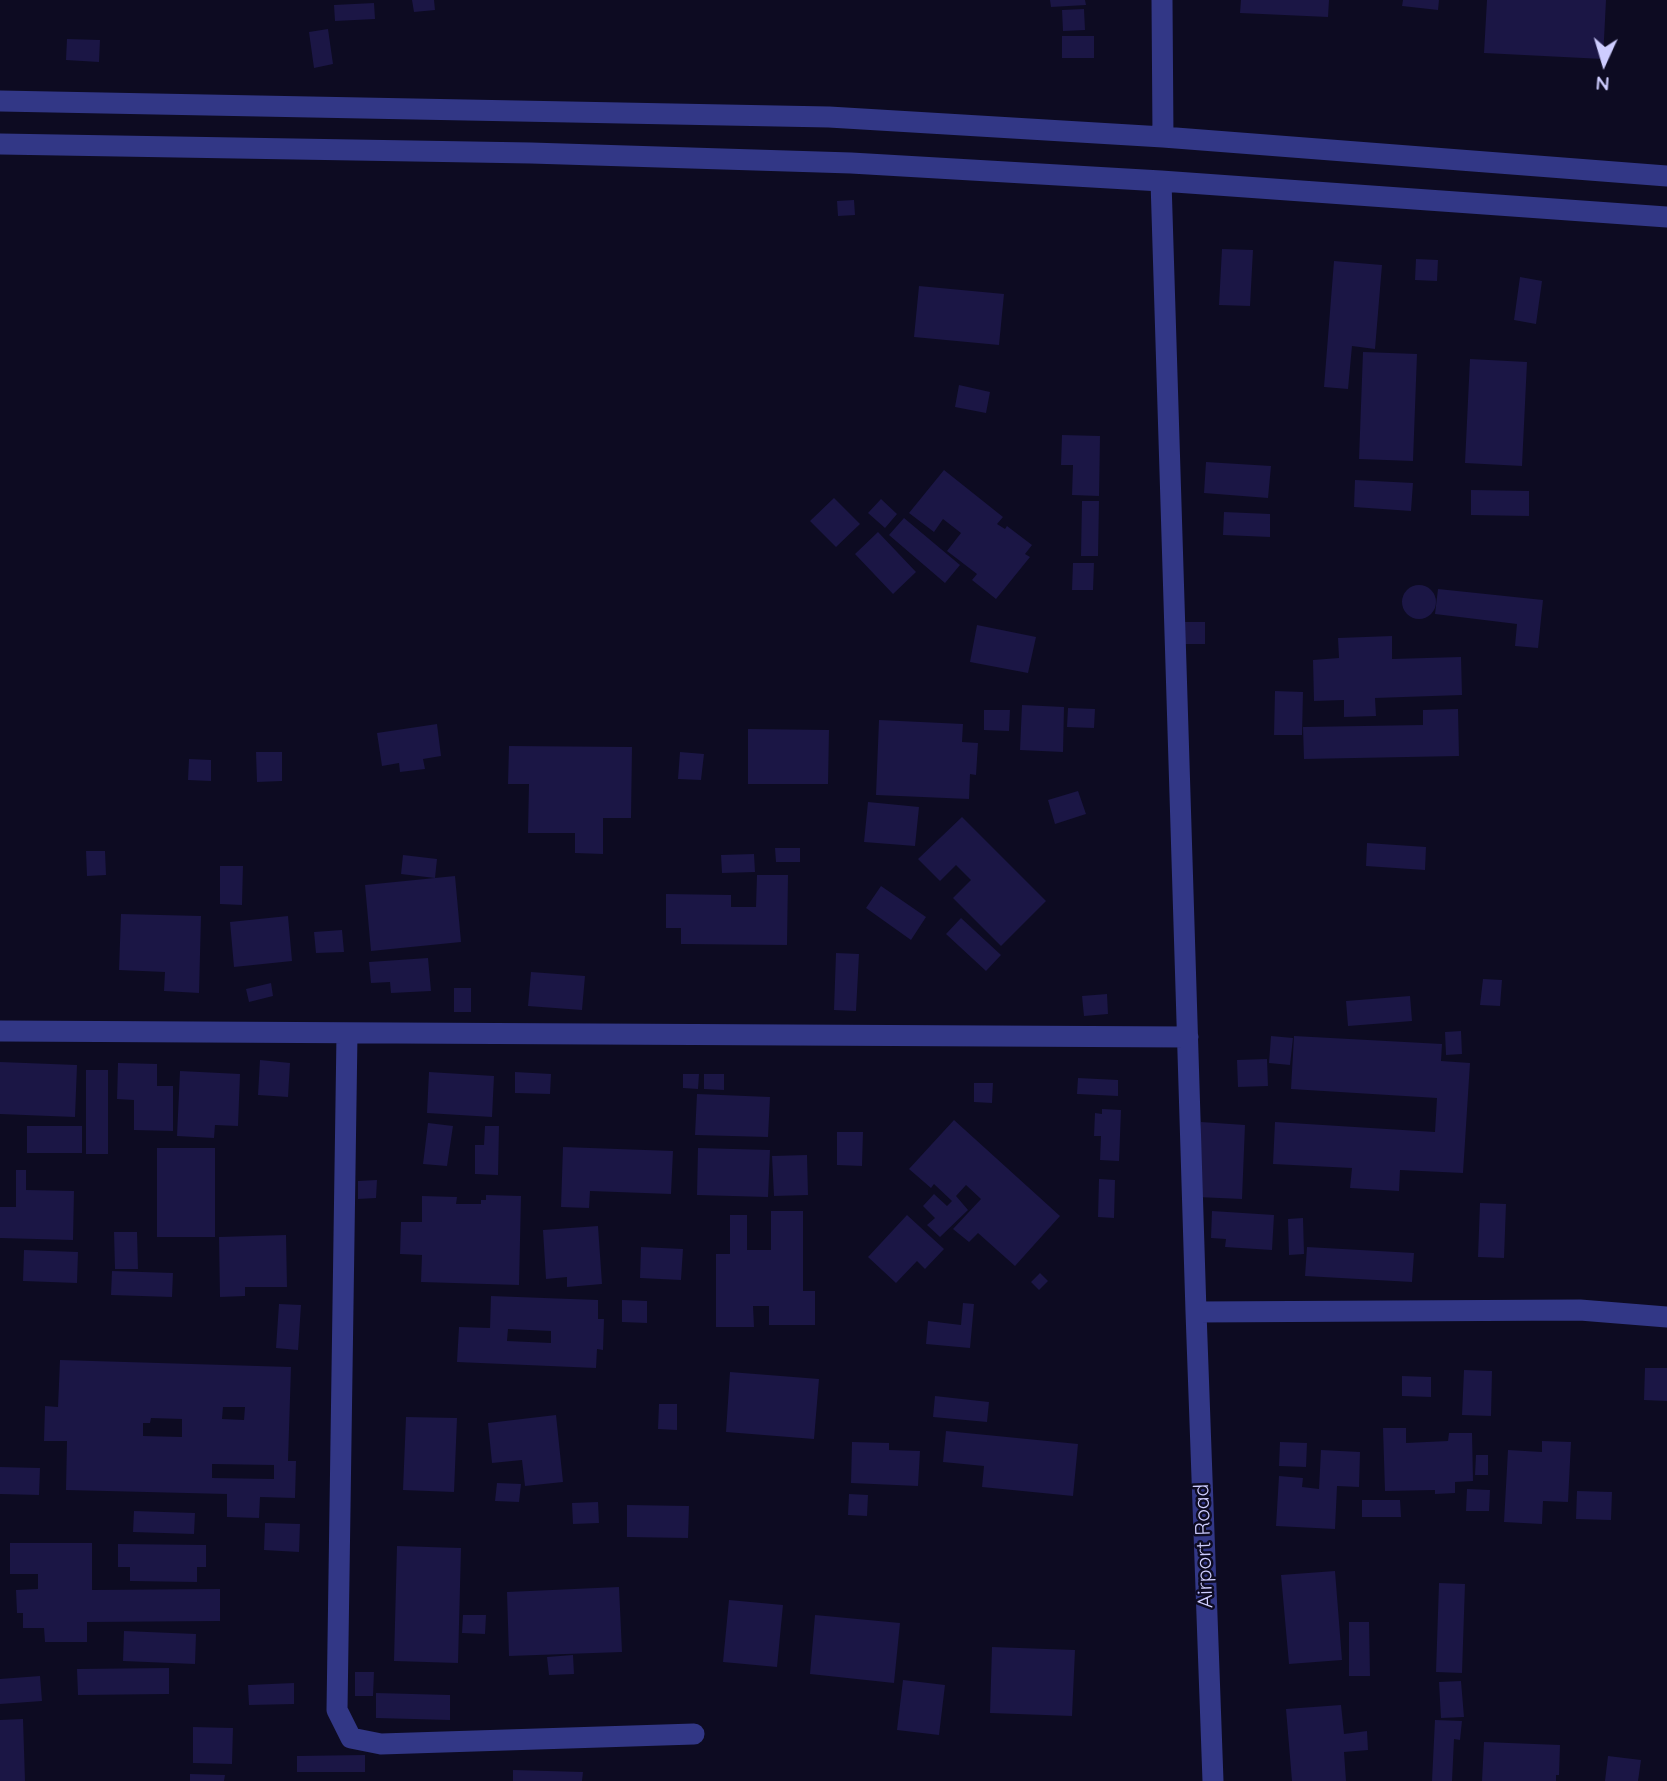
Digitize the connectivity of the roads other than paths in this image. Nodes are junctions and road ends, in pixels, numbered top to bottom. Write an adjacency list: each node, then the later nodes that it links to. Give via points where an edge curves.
1 (1162, 0): 3 (street)
2 (0, 101): 3 (street, via 829,117)
3 (1163, 137): 5 (street)
4 (0, 144): 6 (street, via 851,163)
5 (1667, 176)
6 (1161, 181): 7 (street); 10 (street, Airport Road)
7 (1667, 217)
8 (0, 1031): 9 (street)
9 (347, 1034): 10 (street); 13 (street, via 337,1710 346,1729 351,1738 381,1744)
10 (1188, 1037): 11 (street, Airport Road)
11 (1196, 1312): 12 (street, via 1580,1310); 14 (street, Airport Road)
12 (1667, 1317)
13 (694, 1734)
14 (1213, 1781)

